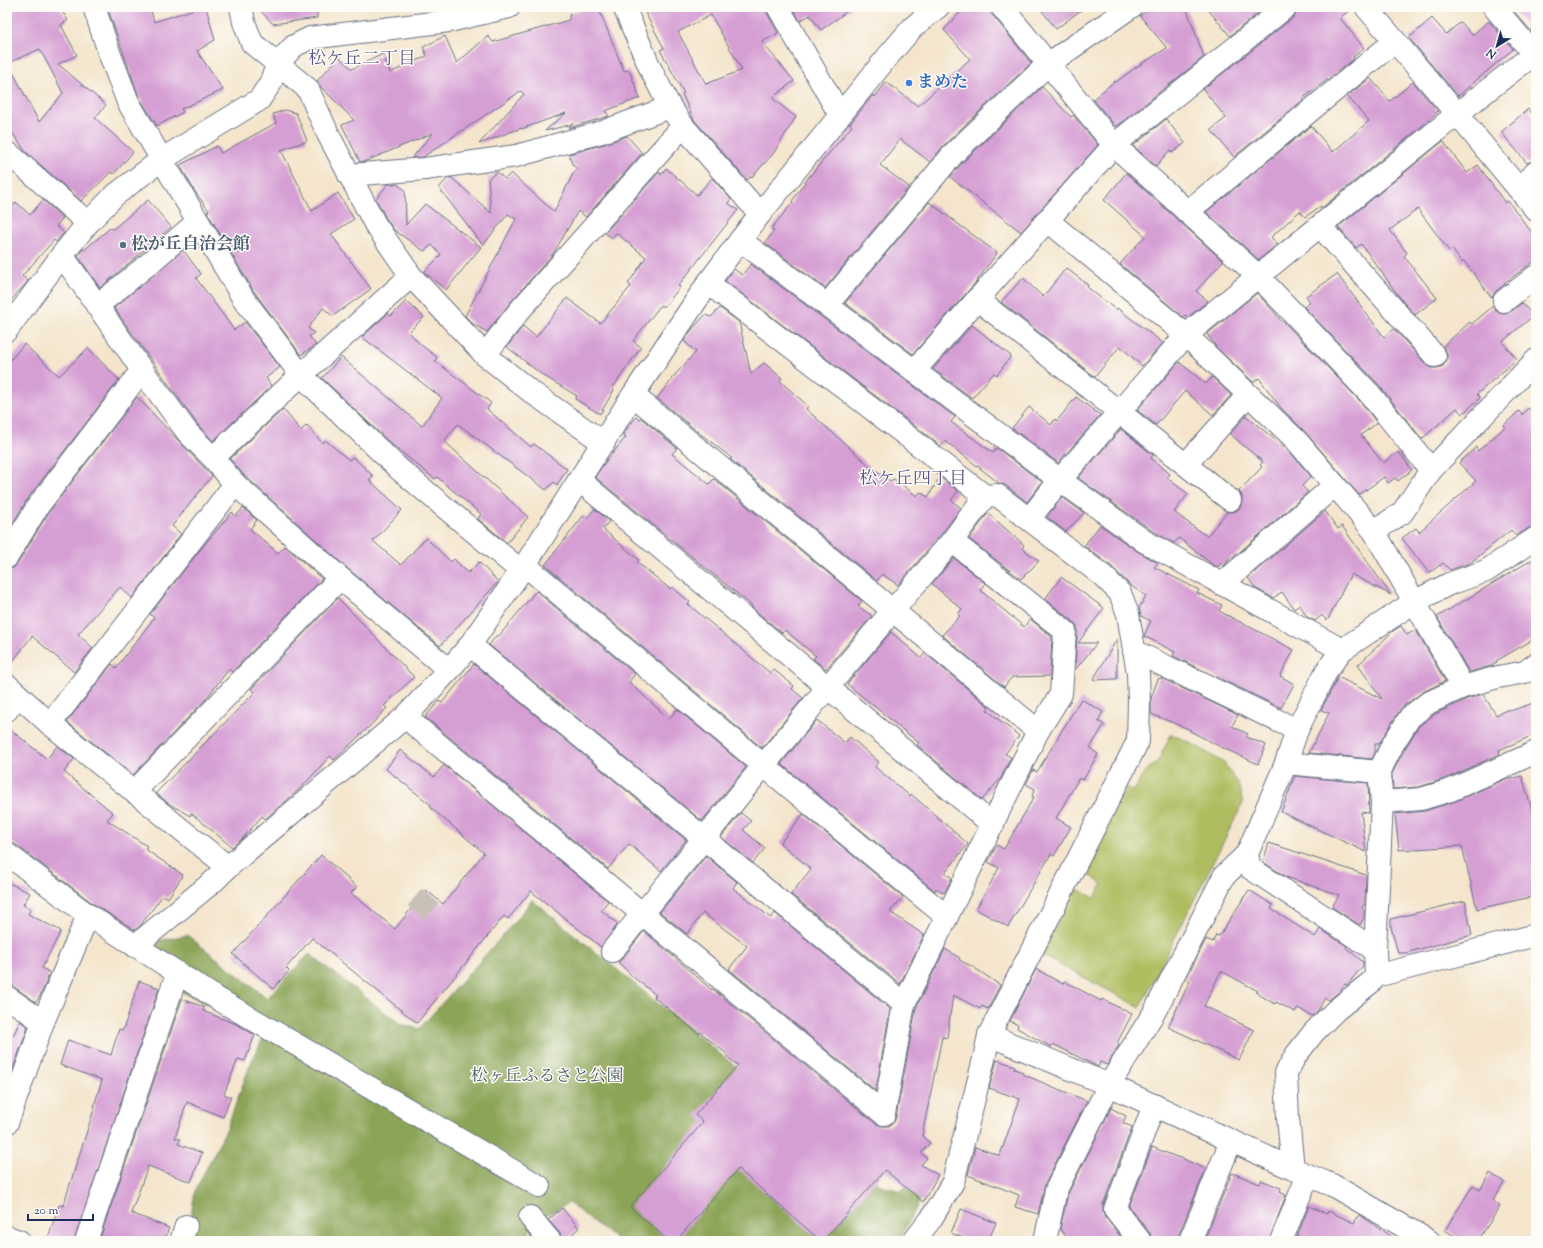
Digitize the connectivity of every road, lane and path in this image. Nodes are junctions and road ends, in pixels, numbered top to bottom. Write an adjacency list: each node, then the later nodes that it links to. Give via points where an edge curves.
1 (94, 7): 22 (street, via 128,102)
2 (241, 7): 14 (street, via 252,43)
3 (509, 7): 14 (street, via 450,21 310,38 294,46)
4 (624, 7): 16 (street)
5 (778, 7): 18 (street)
6 (938, 7): 18 (street, via 913,27)
7 (1002, 7): 15 (street)
8 (1131, 7): 15 (street)
9 (1286, 7): 20 (street)
10 (1366, 7): 12 (street)
11 (1494, 7): 13 (street)
12 (1395, 41): 17 (street); 27 (street)
13 (1535, 57): 17 (street)
14 (278, 63): 22 (street, via 270,84 259,100); 24 (street, via 308,89)
15 (1048, 64): 20 (street); 41 (street, via 954,153)
16 (670, 107): 19 (street); 24 (street, via 602,132 516,156 425,169)
17 (1457, 114): 25 (street); 32 (street)
18 (840, 115): 28 (street)
19 (683, 126): 28 (street); 45 (street, via 519,311)
20 (1114, 144): 27 (street); 29 (street)
21 (10, 158): 31 (street)
22 (160, 160): 30 (street); 31 (street, via 114,196)
23 (1536, 172): 25 (street)
24 (349, 175): 35 (street, via 375,224)
25 (1518, 188): 26 (street)
26 (1536, 210)
27 (1188, 212): 36 (street)
28 (760, 214): 33 (street)
29 (1047, 220): 39 (street); 44 (street)
30 (197, 222): 42 (street); 50 (street, via 243,298)
31 (88, 223): 34 (street)
32 (1320, 226): 36 (street); 46 (street)
33 (740, 240): 38 (street); 41 (street)
34 (62, 255): 42 (street); 43 (street)
35 (411, 276): 45 (street); 50 (street)
36 (1258, 276): 44 (street); 57 (street, via 1369,393)
37 (1536, 276): 40 (street)
38 (708, 283): 51 (street); 62 (street)
39 (977, 299): 49 (street); 53 (street)
40 (1504, 301)
41 (827, 305): 49 (street)
42 (97, 306): 48 (street)
43 (7, 330)
44 (1186, 335): 52 (street); 53 (street)
45 (485, 354): 54 (street, via 530,391)
46 (1435, 356)
47 (1536, 360): 57 (street)
48 (142, 370): 55 (street, via 188,433); 68 (street, via 38,506)
49 (914, 371): 59 (street)
50 (301, 375): 55 (street); 69 (street, via 399,469)
51 (633, 395): 54 (street); 73 (street)
52 (1248, 395): 56 (street); 61 (street, via 1296,440)
53 (1119, 411): 56 (street); 59 (street)
54 (604, 443): 58 (street)
55 (213, 458): 60 (street)
56 (1186, 464): 63 (street)
57 (1432, 470): 65 (street, via 1402,513)
58 (579, 480): 69 (street); 80 (street)
59 (1060, 480): 64 (street); 71 (street, via 1144,542)
60 (235, 484): 70 (street); 83 (street)
61 (1335, 485): 65 (street); 71 (street)
62 (985, 496): 64 (street, via 997,495); 67 (street)
63 (1230, 500)
64 (1030, 518): 76 (street, via 1120,592 1128,614)
65 (1374, 531): 72 (street)
66 (1536, 538): 72 (street, via 1486,571 1449,584)
67 (952, 540): 73 (street); 85 (street, via 1065,631 1061,694)
68 (7, 557)
69 (523, 568): 74 (street); 88 (street)
70 (340, 578): 78 (street); 90 (street)
71 (1222, 584): 75 (street)
72 (1414, 602): 75 (street); 79 (street)
73 (894, 611): 80 (street); 85 (street)
74 (470, 645): 78 (street); 93 (street)
75 (1342, 650): 84 (street, via 1327,670)
76 (1134, 651): 84 (street); 109 (street, via 1138,673 1138,741)
77 (1536, 664): 79 (street, via 1525,672)
78 (449, 670): 82 (street)
79 (1463, 686): 89 (street, via 1428,703 1410,717)
80 (828, 688): 88 (street); 92 (street)
81 (11, 697): 83 (street)
82 (405, 717): 96 (street); 98 (street)
83 (50, 724): 90 (street)
84 (1297, 730): 87 (street)
85 (1038, 731): 92 (street)
86 (1536, 752): 91 (street, via 1451,790 1421,799)
87 (1286, 764): 89 (street); 95 (street)
88 (764, 766): 93 (street); 99 (street)
89 (1379, 772): 91 (street)
90 (134, 792): 96 (street)
91 (1382, 802): 102 (street)
92 (993, 825): 99 (street)
93 (704, 839): 98 (street); 107 (street)
94 (7, 854): 97 (street)
95 (1247, 854): 102 (street, via 1250,868); 110 (street, via 1224,876 1155,1011)
96 (228, 867): 101 (street)
97 (88, 915): 101 (street); 108 (street)
98 (642, 915): 103 (street); 107 (street, via 884,1114)
99 (946, 917): 107 (street)
100 (1536, 935): 105 (street)
101 (135, 946): 104 (street)
102 (1375, 950): 105 (street)
103 (612, 951)
104 (177, 974): 115 (street); 118 (street)
105 (1376, 976): 114 (street, via 1314,1032 1286,1073 1288,1118)
106 (7, 997): 108 (street)
107 (904, 1004)
108 (43, 1022): 112 (street)
109 (989, 1035): 110 (street); 120 (street, via 953,1182 931,1219)
110 (1109, 1085): 111 (street); 121 (street, via 1056,1190)
111 (1154, 1105): 113 (street); 122 (street, via 1115,1209)
112 (7, 1123)
113 (1231, 1141): 114 (street); 123 (street)
114 (1301, 1172): 117 (street, via 1332,1185); 124 (street)
115 (539, 1186)
116 (530, 1217): 119 (street)
117 (1426, 1240)
118 (86, 1241)
119 (550, 1241)
120 (914, 1241)
121 (1045, 1241)
122 (1140, 1241)
123 (1190, 1241)
124 (1281, 1241)

